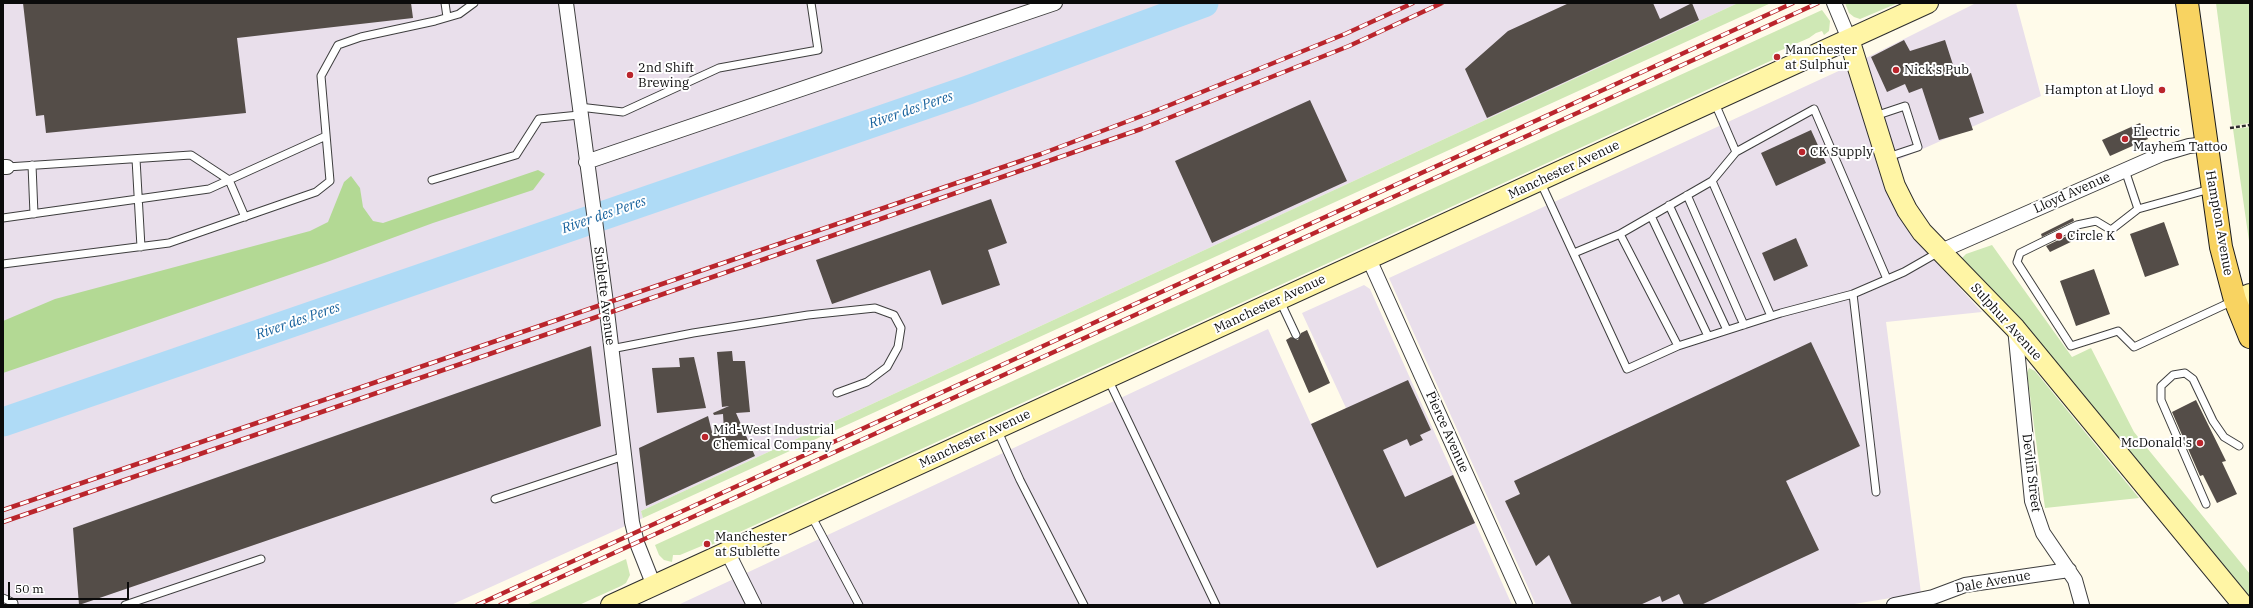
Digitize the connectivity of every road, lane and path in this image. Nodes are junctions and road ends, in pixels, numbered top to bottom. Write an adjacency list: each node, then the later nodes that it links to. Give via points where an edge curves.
1 (445, 3): 9 (lane)
2 (474, 3): 9 (lane, via 459,14)
3 (566, 3): 12 (street, Sublette Avenue)
4 (811, 3): 12 (lane, via 818,50 719,68 623,112)
5 (1055, 3): 21 (street)
6 (1834, 3): 10 (street, Sulphur Avenue)
7 (1928, 3): 10 (main road, Manchester Avenue)
8 (2187, 3): 17 (main road, Hampton Avenue)
9 (447, 17): 16 (lane, via 338,45 321,76)
10 (1849, 39): 11 (main road, Manchester Avenue); 13 (main road, Sulphur Avenue)
11 (1714, 101): 18 (lane); 27 (main road, Manchester Avenue)
12 (579, 111): 21 (street, Sublette Avenue); 26 (lane, via 539,119 516,155)
13 (1873, 117): 19 (main road, Sulphur Avenue); 19 (lane, via 1905,106 1918,146)
14 (2250, 125): 15 (path)
15 (2230, 128)
16 (326, 136): 25 (lane); 36 (lane, via 330,182 316,192)
17 (2206, 144): 24 (street, Lloyd Avenue, via 2176,149); 29 (main road, Hampton Avenue)
18 (1736, 152): 28 (lane); 44 (lane, via 1814,109)
19 (1886, 158): 40 (main road, Sulphur Avenue, via 1895,186 1907,210 1922,232)
20 (136, 159): 22 (lane); 25 (lane, via 191,155); 31 (lane)
21 (586, 162): 56 (street, Sublette Avenue)
22 (32, 165): 23 (lane); 34 (lane)
23 (5, 167)
24 (2125, 170): 33 (lane); 40 (street, Lloyd Avenue)
25 (229, 180): 31 (lane, via 209,189); 36 (lane)
26 (432, 180)
27 (1540, 181): 41 (lane); 42 (main road, Manchester Avenue)
28 (1712, 181): 30 (lane); 48 (lane)
29 (2212, 188): 33 (lane); 46 (main road, Hampton Avenue, via 2221,247)
30 (1687, 195): 32 (lane); 49 (lane)
31 (139, 199): 34 (lane); 39 (lane)
32 (1669, 205): 35 (lane); 51 (lane)
33 (2138, 209): 46 (lane, via 2111,230 2096,221 2077,225 2020,253 2017,262 2071,346 2118,331 2134,347)
34 (34, 214): 37 (lane)
35 (1651, 216): 38 (lane); 53 (lane)
36 (245, 217): 39 (lane, via 169,243)
37 (3, 218)
38 (1620, 234): 41 (lane); 55 (lane)
39 (141, 247): 43 (lane)
40 (1941, 251): 44 (lane); 50 (main road, Sulphur Avenue)
41 (1574, 253): 55 (lane, via 1627,370)
42 (1369, 259): 47 (main road, Manchester Avenue); 78 (street, Pierce Avenue)
43 (3, 264)
44 (1887, 279): 45 (lane)
45 (1853, 294): 48 (lane); 62 (lane)
46 (2242, 297): 54 (main road, Hampton Avenue)
47 (1280, 300): 52 (lane); 57 (main road, Manchester Avenue)
48 (1772, 316): 49 (lane)
49 (1744, 325): 51 (lane)
50 (2015, 328): 68 (street, Devlin Street, via 2032,501 2043,533); 81 (main road, Sulphur Avenue)
51 (1727, 330): 53 (lane)
52 (1296, 335)
53 (1708, 336): 55 (lane)
54 (2250, 337)
55 (1678, 346)
56 (611, 349): 58 (lane, via 808,315 875,308 894,315 901,328 898,347 887,367 867,382); 61 (street, Sublette Avenue)
57 (1108, 378): 59 (main road, Manchester Avenue); 77 (lane)
58 (837, 393)
59 (997, 429): 65 (main road, Manchester Avenue); 76 (lane)
60 (2239, 446): 64 (lane, via 2224,437 2213,421 2194,379 2185,373 2173,375 2161,386 2161,400)
61 (624, 456): 63 (lane); 69 (street, Sublette Avenue, via 634,533)
62 (1876, 492)
63 (495, 499)
64 (2206, 504)
65 (811, 514): 66 (main road, Manchester Avenue); 75 (lane)
66 (728, 553): 69 (main road, Manchester Avenue); 74 (street)
67 (261, 560): 72 (lane)
68 (2070, 570): 79 (street, Dale Avenue, via 1965,586 1933,597); 80 (street, Devlin Street, via 2079,590)
69 (654, 586): 73 (main road, Manchester Avenue)
70 (3, 598): 71 (lane)
71 (14, 605)
72 (125, 605)
73 (611, 605)
74 (754, 605)
75 (859, 605)
76 (1084, 605)
77 (1216, 605)
78 (1525, 605)
79 (1894, 605)
80 (2082, 605)
81 (2243, 605)

